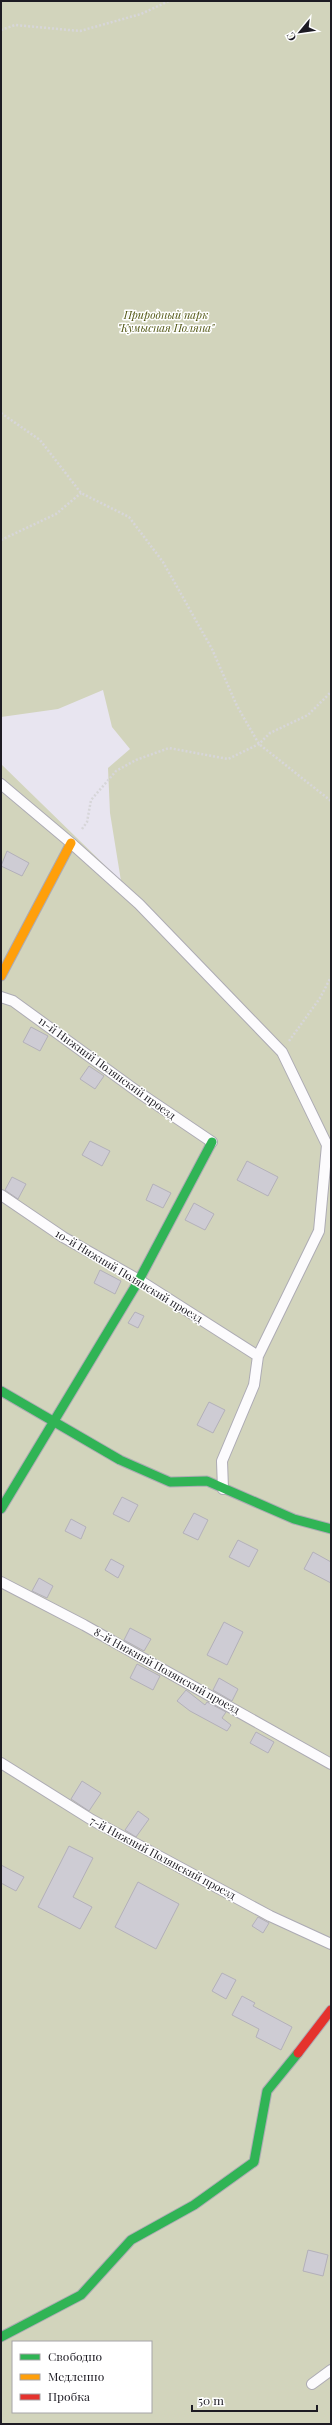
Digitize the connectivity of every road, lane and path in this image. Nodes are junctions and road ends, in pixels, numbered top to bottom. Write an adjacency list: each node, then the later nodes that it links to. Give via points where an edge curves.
1 (169, 1): 2 (path, via 141,14 80,31 15,25)
2 (1, 30)
3 (1, 413): 4 (path, via 40,440)
4 (81, 493): 5 (path, via 56,514); 7 (path, via 129,517 163,562 212,649 237,706)
5 (1, 540)
6 (331, 692): 7 (path, via 308,715 270,733)
7 (259, 744): 9 (path); 10 (path, via 228,759 169,748 136,760 116,771 91,800 87,822)
8 (1, 784): 10 (lane)
9 (331, 801)
10 (71, 842): 11 (street); 14 (lane, via 139,904)
11 (1, 976)
12 (331, 977): 14 (path, via 320,998)
13 (1, 997): 15 (lane, 11-й Нижний Полянский проезд, via 13,1001)
14 (282, 1052): 18 (lane, via 327,1145 319,1231)
15 (212, 1142): 17 (street)
16 (1, 1195): 17 (lane, 10-й Нижний Полянский проезд, via 63,1237)
17 (139, 1280): 18 (lane, 10-й Нижний Полянский проезд); 20 (street)
18 (258, 1356): 21 (lane, via 254,1385 222,1461)
19 (1, 1391): 20 (street)
20 (53, 1423): 21 (street, via 120,1460 170,1482 207,1481); 22 (street)
21 (223, 1489): 23 (street, via 294,1520)
22 (1, 1509)
23 (331, 1529)
24 (1, 1582): 26 (lane, 8-й Нижний Полянский проезд, via 84,1625)
25 (1, 1763): 27 (lane, 7-й Нижний Полянский проезд, via 92,1820 270,1916)
26 (331, 1764)
27 (331, 1944)
28 (331, 2010): 29 (street, via 266,2091 254,2162 194,2206 131,2240 81,2295)
29 (1, 2337)
30 (331, 2370): 31 (lane)
31 (312, 2384)

